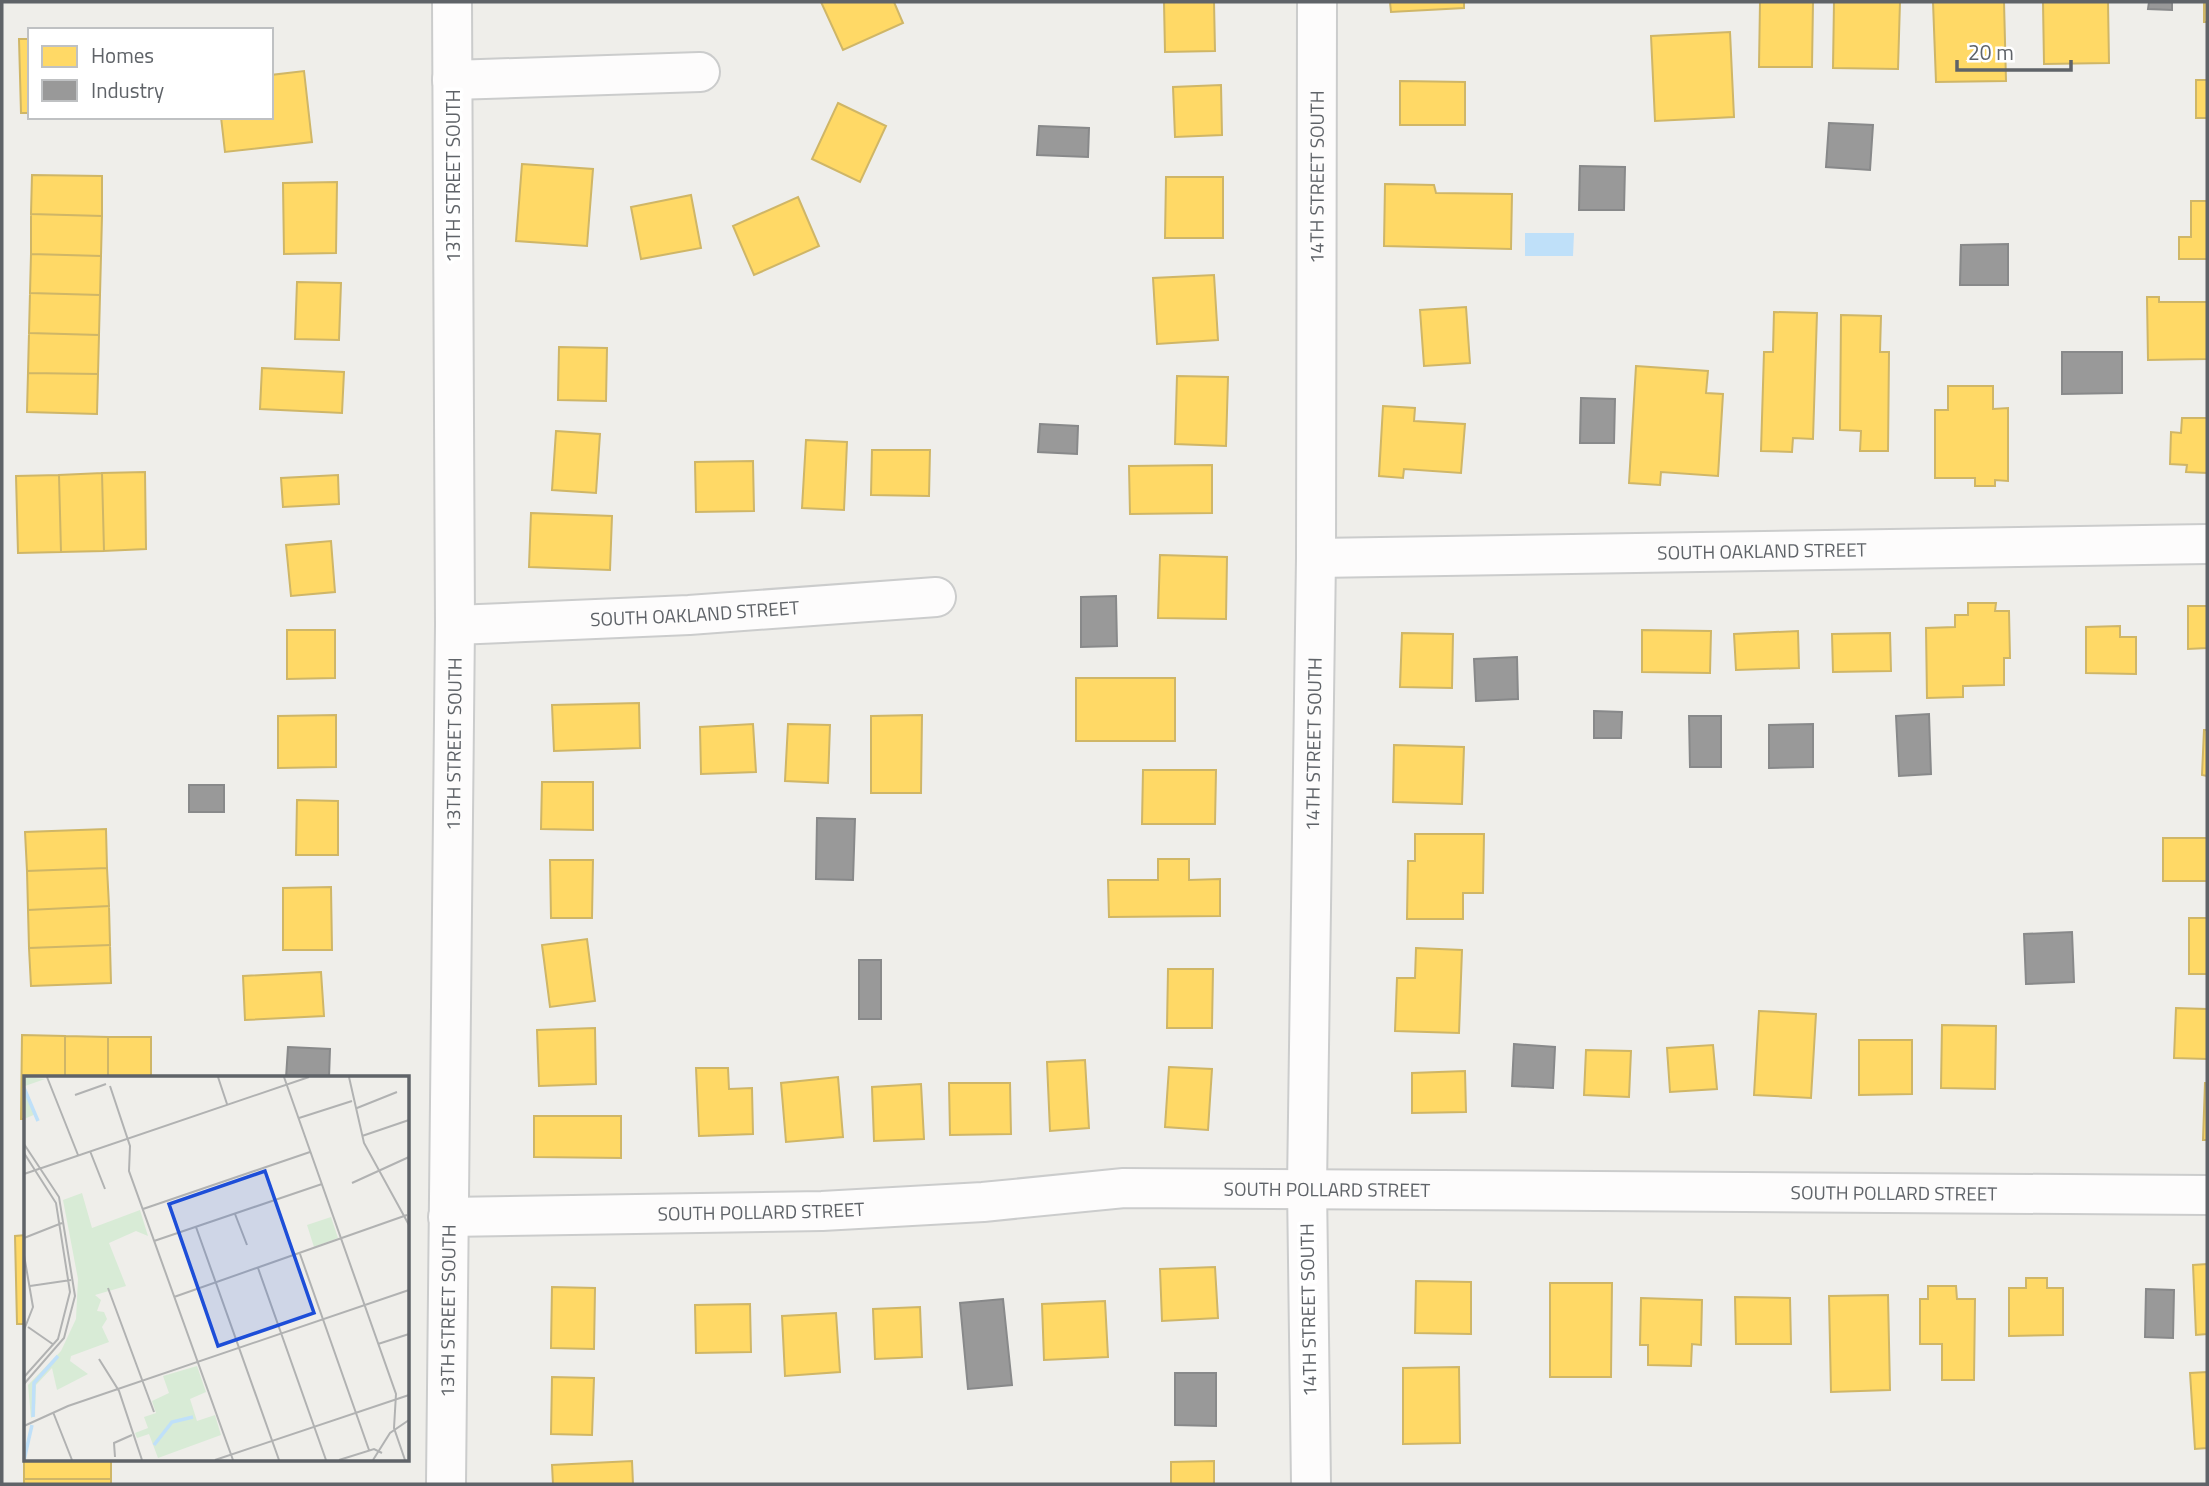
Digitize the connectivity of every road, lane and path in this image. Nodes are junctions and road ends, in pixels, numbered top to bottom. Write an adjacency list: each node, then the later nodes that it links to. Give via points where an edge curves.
1 (452, 2): 4 (street, 13TH STREET SOUTH)
2 (1317, 2): 6 (street, 14TH STREET SOUTH)
3 (700, 72): 4 (street)
4 (452, 80): 8 (street, 13TH STREET SOUTH)
5 (2207, 544): 6 (street, SOUTH OAKLAND STREET)
6 (1316, 558): 9 (street, 14TH STREET SOUTH)
7 (936, 597): 8 (street, SOUTH OAKLAND STREET, via 689,615)
8 (455, 625): 11 (street, 13TH STREET SOUTH)
9 (1307, 1187): 10 (street, SOUTH POLLARD STREET); 11 (street, SOUTH POLLARD STREET, via 1124,1188 822,1212); 13 (street, 14TH STREET SOUTH)
10 (2207, 1195)
11 (449, 1216): 12 (street, 13TH STREET SOUTH)
12 (446, 1484)
13 (1311, 1484)

